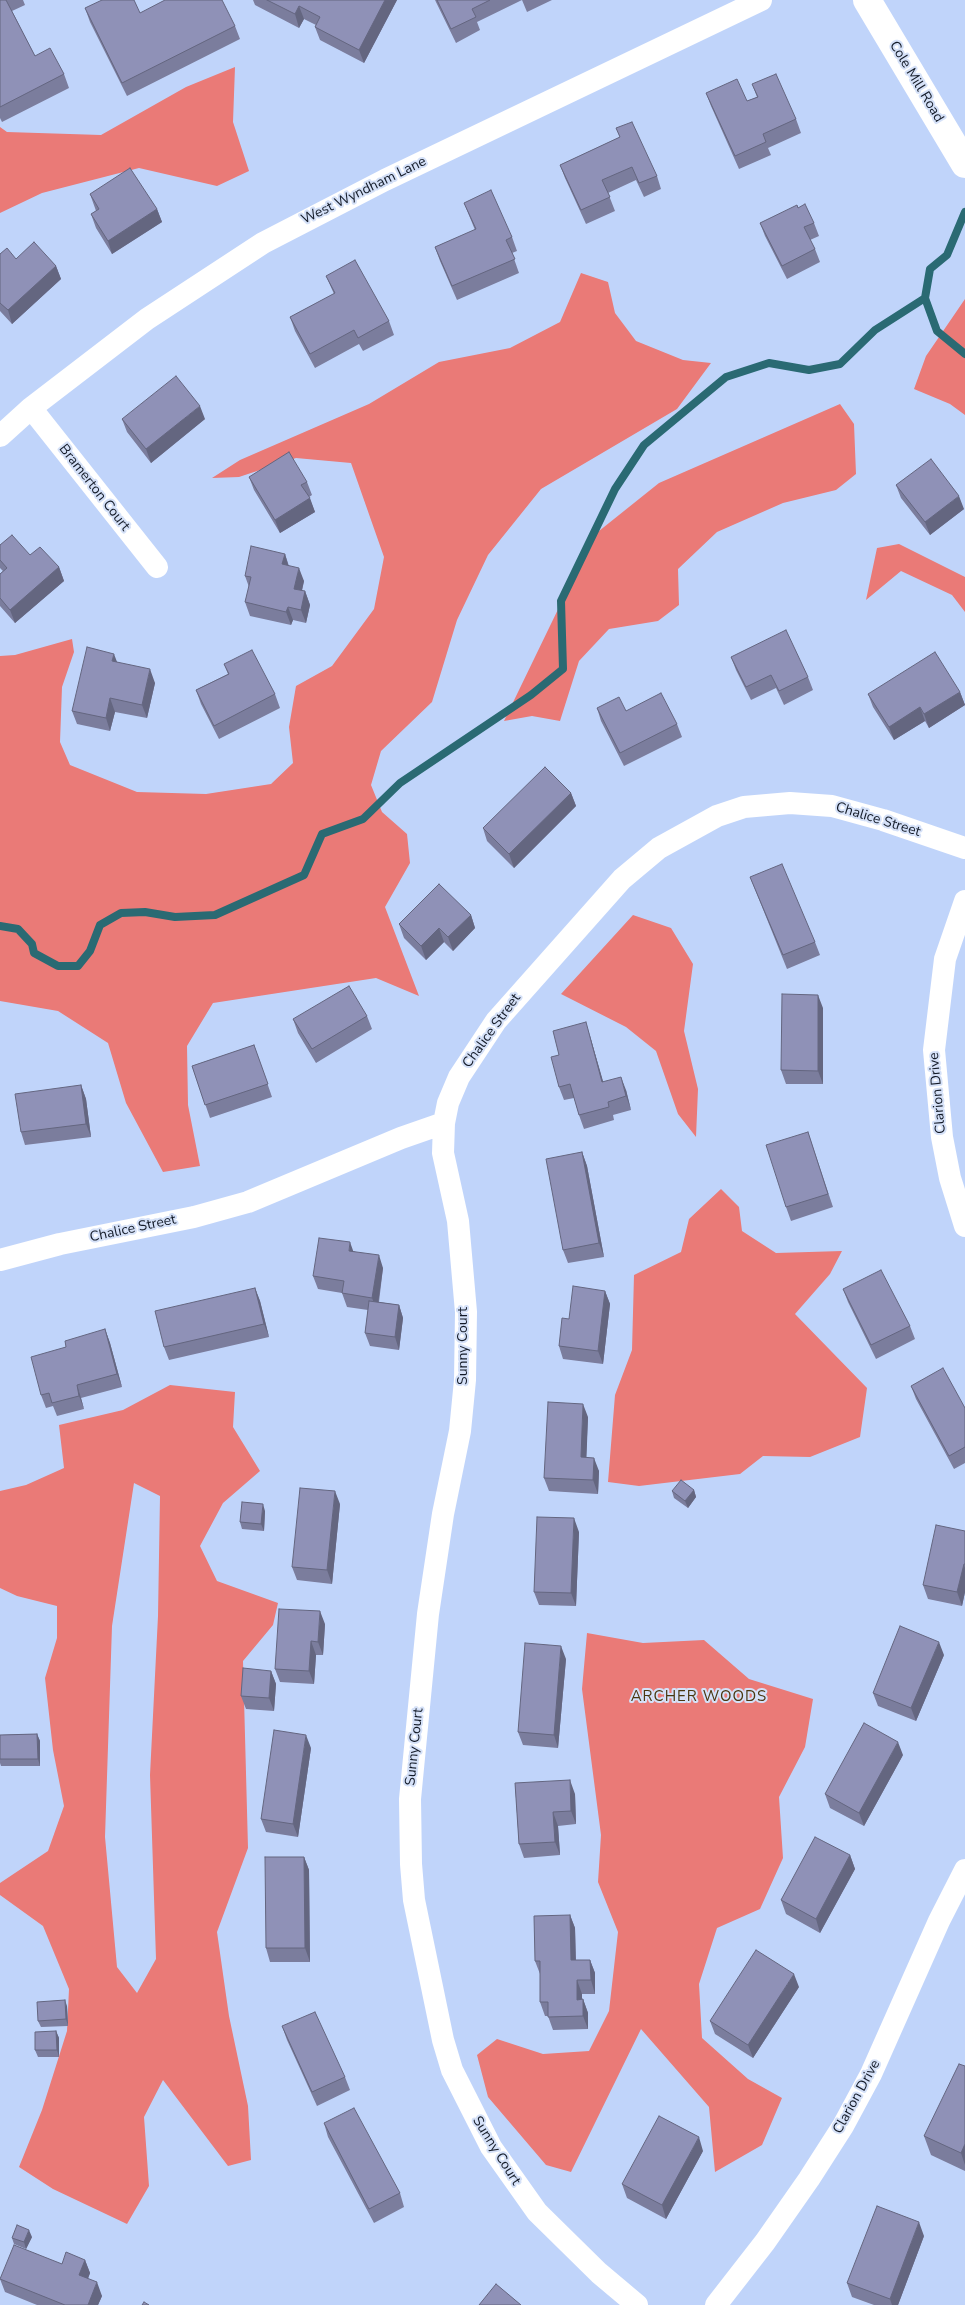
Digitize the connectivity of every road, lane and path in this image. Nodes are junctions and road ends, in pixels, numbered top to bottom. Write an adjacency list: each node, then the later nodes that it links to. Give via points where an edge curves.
1 (762, 0): 4 (street, West Wyndham Lane, via 352,196 263,243 147,319)
2 (867, 0): 3 (street, Cole Mill Road)
3 (965, 164)
4 (31, 408): 5 (street, West Wyndham Lane); 6 (street, Bramerton Court)
5 (0, 436)
6 (157, 567)
7 (965, 848): 9 (street, Chalice Street, via 832,806 790,803 744,807 717,816 659,848 622,880 518,995 496,1021 459,1077)
8 (965, 901): 10 (street, Clarion Drive, via 945,959 934,1050 942,1137 950,1178)
9 (444, 1123): 11 (street, Chalice Street, via 248,1202); 13 (street, Sunny Court, via 443,1153 458,1222 466,1312 465,1380 460,1431 428,1614 412,1780 414,1900 450,2062 491,2147 537,2212 599,2274)
10 (965, 1226)
11 (0, 1260)
12 (965, 1870): 14 (street, Clarion Drive, via 872,2074 843,2126 766,2242)
13 (637, 2305)
14 (716, 2305)

